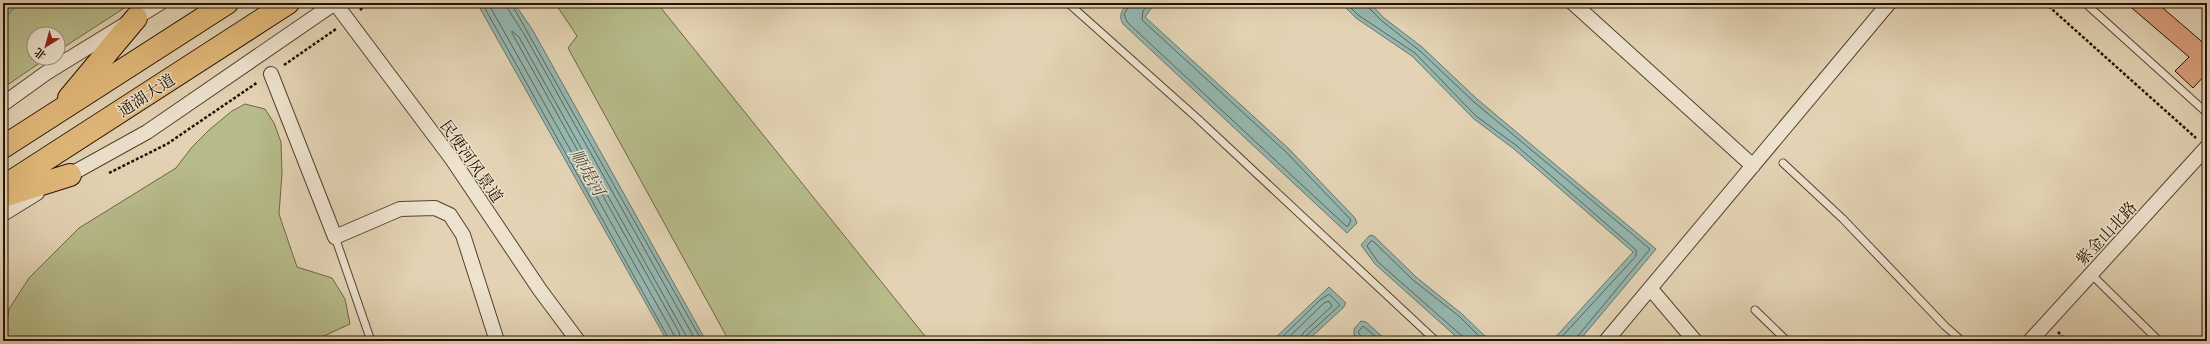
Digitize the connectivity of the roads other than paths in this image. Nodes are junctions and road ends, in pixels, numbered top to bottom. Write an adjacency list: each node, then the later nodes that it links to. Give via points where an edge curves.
1 (160, 3): 9 (street)
2 (227, 3): 10 (main road, 通湖大道)
3 (288, 3): 11 (main road, 通湖大道)
4 (335, 3): 20 (street, via 147,132); 30 (street, 民便河风景道, via 452,159 540,290)
5 (1068, 3): 31 (lane, via 1197,118)
6 (1573, 3): 19 (street)
7 (1890, 3): 19 (street)
8 (2085, 3): 15 (lane)
9 (136, 18): 13 (street, via 46,73); 14 (main road)
10 (200, 20): 11 (main road, via 212,26 218,34); 14 (main road, 通湖大道)
11 (218, 48): 21 (main road, 通湖大道)
12 (271, 74): 24 (street)
13 (3, 104)
14 (58, 113): 16 (main road, 通湖大道)
15 (2207, 113)
16 (3, 147)
17 (2207, 148): 25 (street, 紫金山北路)
18 (1783, 163): 35 (lane, via 1843,219)
19 (1753, 166): 26 (street)
20 (70, 175): 22 (main road); 23 (street)
21 (3, 187)
22 (3, 196)
23 (3, 214)
24 (335, 238): 28 (lane); 29 (street, via 400,209 435,208 450,215 463,235)
25 (2091, 274): 36 (street, 紫金山北路); 37 (lane)
26 (1650, 288): 32 (street); 33 (street)
27 (1755, 310): 34 (lane)
28 (371, 341)
29 (497, 341)
30 (578, 341)
31 (1436, 341)
32 (1606, 341)
33 (1695, 341)
34 (1786, 341)
35 (1962, 341)
36 (2030, 341)
37 (2159, 341)

